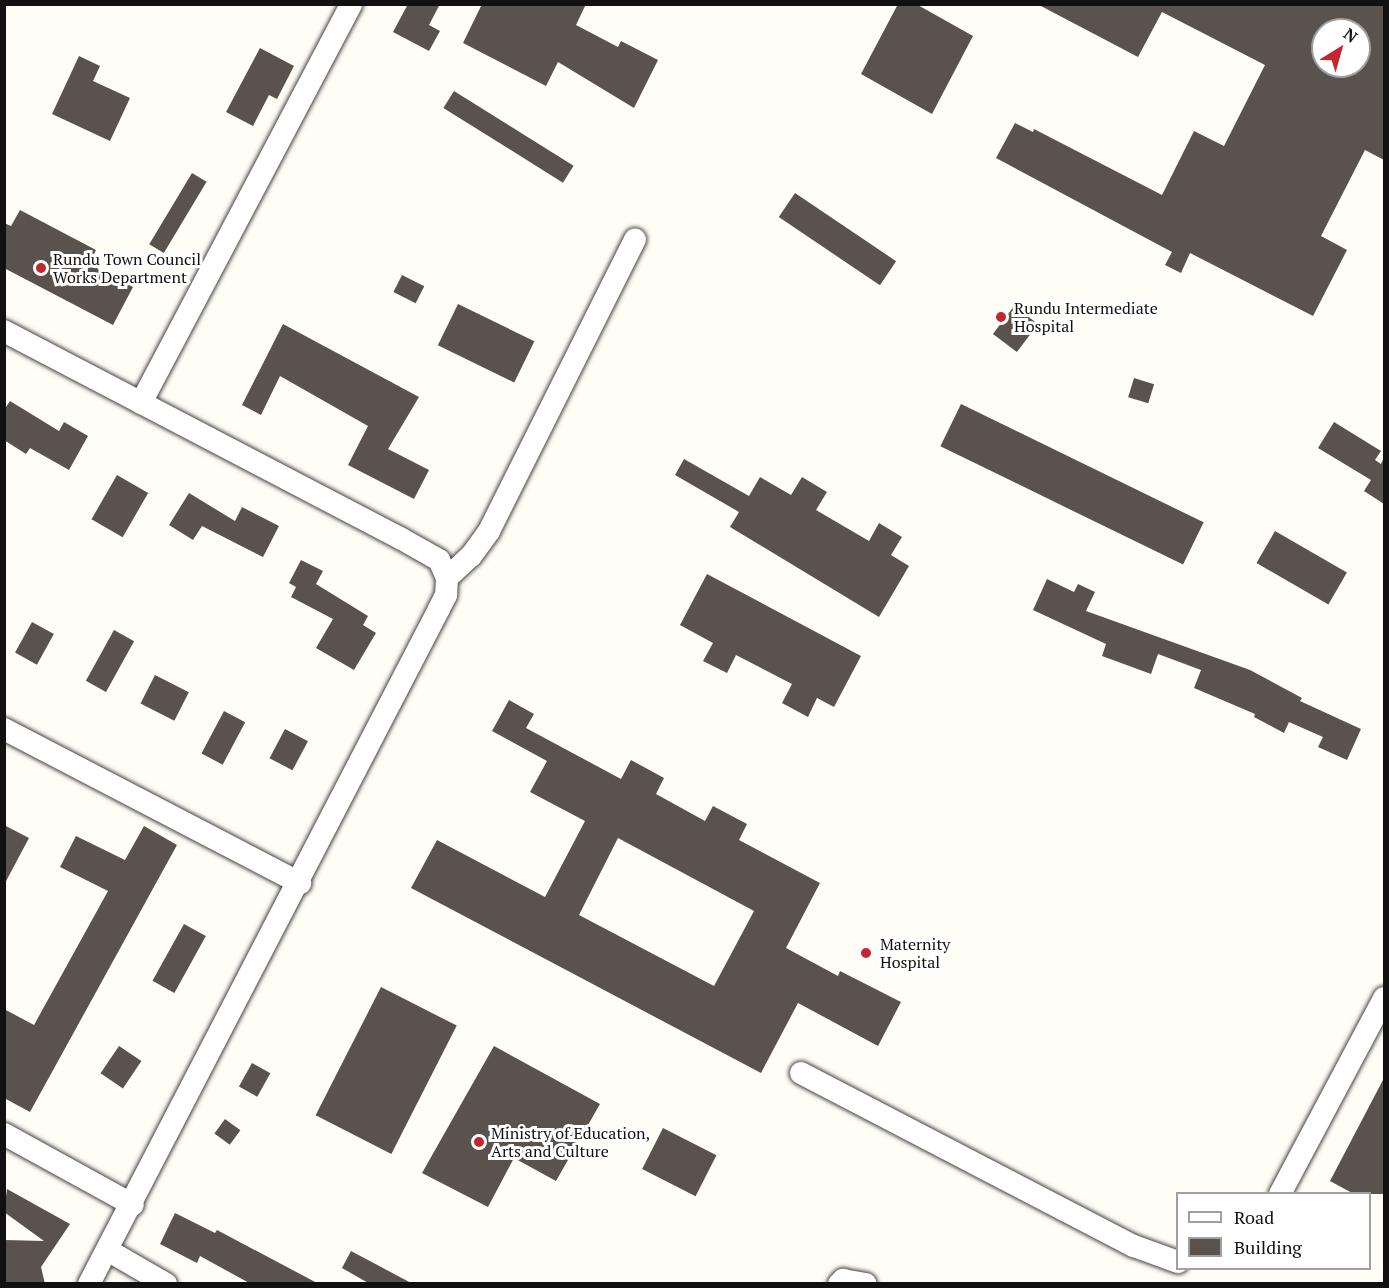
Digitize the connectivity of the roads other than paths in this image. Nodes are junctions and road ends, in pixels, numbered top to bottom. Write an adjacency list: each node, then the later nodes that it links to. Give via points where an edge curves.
1 (351, 4): 4 (street)
2 (635, 239): 5 (street, via 489,531)
3 (4, 331): 4 (street)
4 (141, 403): 5 (street, via 439,560)
5 (447, 578): 7 (street, via 442,602)
6 (4, 729): 7 (street)
7 (300, 883): 12 (street)
8 (1384, 998): 11 (street)
9 (801, 1073): 14 (street, via 1134,1246)
10 (4, 1134): 12 (street)
11 (1281, 1192)
12 (133, 1205): 13 (street)
13 (109, 1251): 15 (street); 16 (street)
14 (1176, 1261)
15 (89, 1284)
16 (166, 1284)
17 (839, 1284): 18 (street, via 843,1280)
18 (866, 1284)

